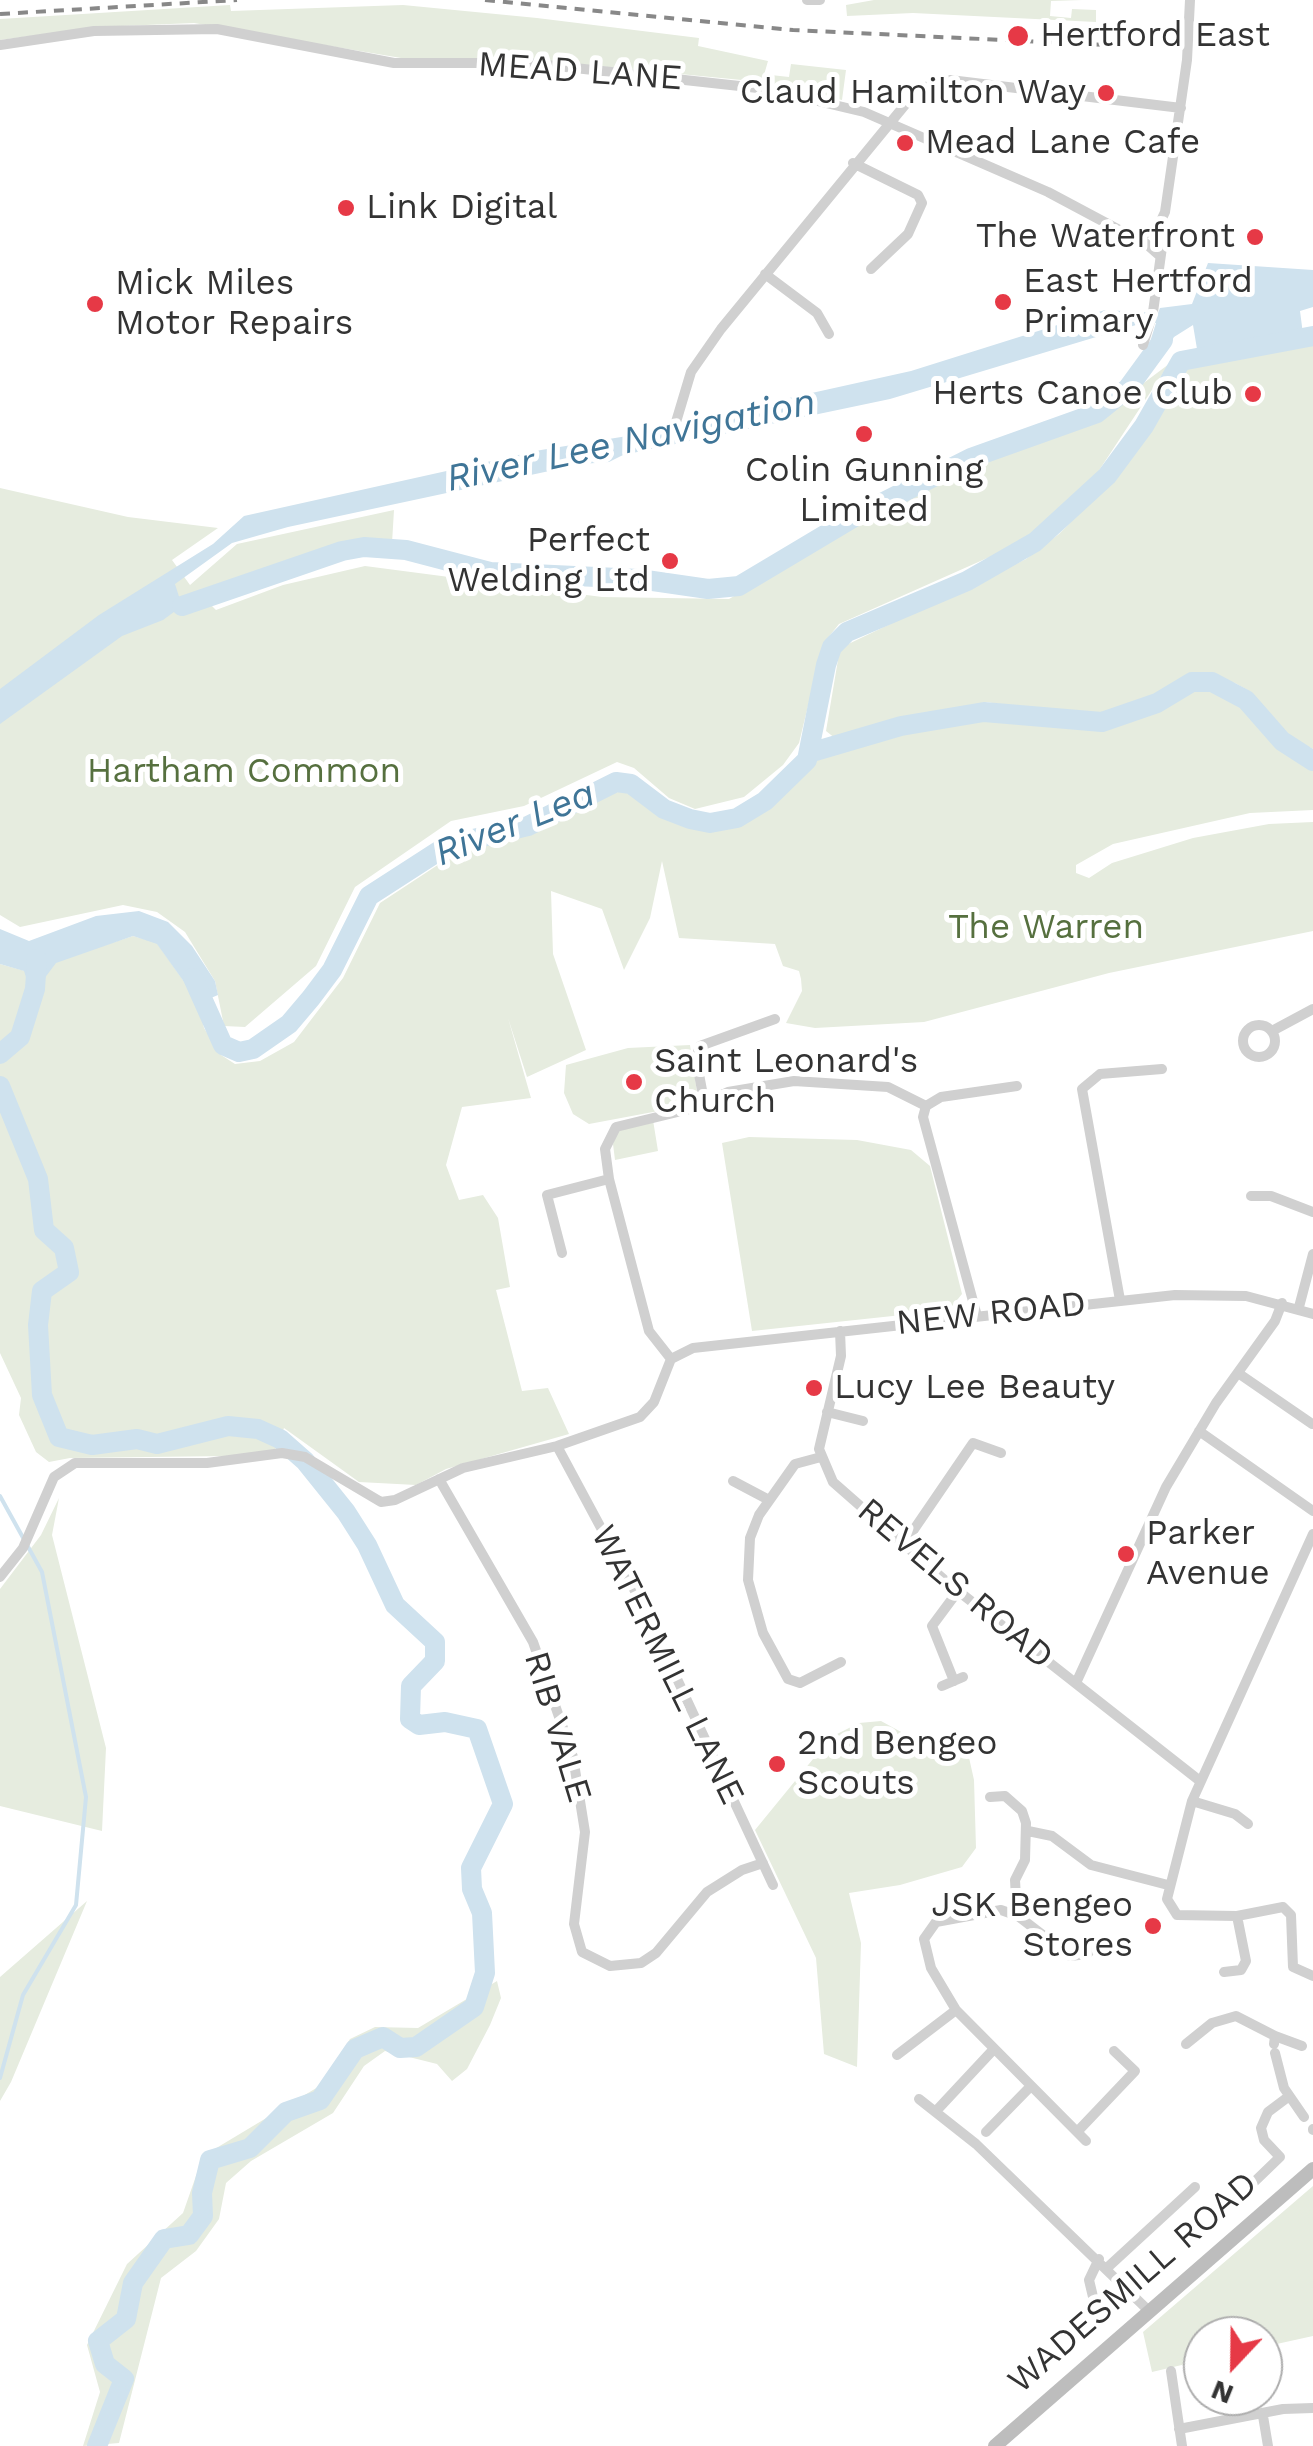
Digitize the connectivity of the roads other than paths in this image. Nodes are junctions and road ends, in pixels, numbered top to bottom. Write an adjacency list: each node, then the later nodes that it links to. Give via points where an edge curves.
1 (807, 0): 2 (street)
2 (820, 0)
3 (1190, 0): 5 (street)
4 (0, 45): 6 (street, MEAD LANE, via 94,31 218,29 394,62 530,63 748,86)
5 (1180, 108): 6 (street, via 950,80 918,89); 8 (street)
6 (888, 122): 7 (street); 9 (street, MEAD LANE)
7 (853, 163): 11 (street, via 922,203 908,234); 12 (street)
8 (1158, 227): 9 (street); 10 (street)
9 (1135, 234): 10 (street, MEAD LANE)
10 (1160, 256): 14 (street)
11 (871, 269)
12 (765, 274): 13 (street, via 817,313); 15 (street, via 691,372)
13 (829, 334)
14 (1142, 345)
15 (676, 422)
16 (1313, 1009): 18 (street)
17 (775, 1019): 21 (street, via 700,1046)
18 (1272, 1032)
19 (1162, 1070): 28 (street, via 1100,1074 1082,1090)
20 (1018, 1086): 22 (street, via 956,1093)
21 (704, 1101): 22 (street, via 766,1084 828,1081 888,1087); 23 (street, via 616,1127 606,1148)
22 (926, 1106): 32 (street, via 923,1124)
23 (608, 1179): 26 (street, via 547,1196); 34 (street, via 649,1331)
24 (1251, 1196): 25 (street)
25 (1313, 1212)
26 (562, 1253)
27 (1313, 1254): 30 (street)
28 (1120, 1300): 29 (street, NEW ROAD, via 1226,1294); 32 (street, NEW ROAD)
29 (1282, 1302): 30 (street, NEW ROAD); 35 (street)
30 (1299, 1307): 31 (street, NEW ROAD)
31 (1313, 1314)
32 (977, 1316): 33 (street, NEW ROAD)
33 (840, 1331): 34 (street, NEW ROAD, via 692,1348); 36 (street)
34 (671, 1359): 40 (street, via 646,1413)
35 (1238, 1373): 38 (street); 39 (street)
36 (827, 1412): 37 (street); 42 (street)
37 (863, 1421)
38 (1312, 1424)
39 (1199, 1431): 46 (street); 52 (street, via 1140,1537)
40 (557, 1446): 43 (street, via 503,1456); 59 (street, WATERMILL LANE, via 644,1608)
41 (1001, 1453): 48 (street, via 973,1443)
42 (820, 1458): 45 (street, via 795,1464); 48 (street, REVELS ROAD, via 834,1482)
43 (439, 1480): 49 (street, via 381,1502 305,1457 282,1454 64,1466 23,1548); 59 (street, RIB VALE, via 533,1642 573,1757 584,1804 574,1924 582,1952 610,1966 641,1963 707,1892)
44 (733, 1482): 45 (street)
45 (768, 1500): 51 (street, via 750,1538 747,1567 764,1633 795,1683)
46 (1313, 1511)
47 (1313, 1534): 54 (street)
48 (904, 1544): 50 (street, REVELS ROAD)
49 (0, 1578)
50 (958, 1591): 52 (street, REVELS ROAD); 53 (street, via 932,1626 958,1679)
51 (841, 1662)
52 (1076, 1683): 54 (street, REVELS ROAD)
53 (942, 1686)
54 (1200, 1781): 56 (street)
55 (990, 1797): 58 (street, via 1015,1803)
56 (1192, 1802): 57 (street); 61 (street)
57 (1248, 1824)
58 (1028, 1831): 61 (street, via 1052,1836 1091,1865); 62 (street)
59 (763, 1863): 60 (street, WATERMILL LANE)
60 (774, 1885)
61 (1168, 1885): 63 (street, via 1171,1911)
62 (1016, 1898)
63 (1237, 1916): 65 (street, via 1246,1962 1241,1970); 66 (street, via 1275,1905 1287,1910 1293,1967)
64 (1102, 1939): 67 (street, via 1087,1954 1070,1956 1001,1910 936,1922 924,1939 931,1968)
65 (1224, 1972)
66 (1313, 1976)
67 (956, 2010): 71 (street); 73 (street)
68 (1186, 2044): 69 (street, via 1212,2023 1236,2016)
69 (1275, 2044): 70 (street); 75 (street)
70 (1302, 2046)
71 (993, 2050): 74 (street); 77 (street)
72 (1114, 2051): 80 (street, via 1135,2071)
73 (897, 2055)
74 (1030, 2086): 79 (street); 80 (street)
75 (1288, 2096): 78 (street); 83 (street, via 1260,2128 1280,2157)
76 (919, 2098): 77 (street)
77 (937, 2110): 85 (street)
78 (1304, 2117)
79 (986, 2132)
80 (1077, 2132): 81 (street)
81 (1086, 2141)
82 (1313, 2170): 86 (main road, WADESMILL ROAD)
83 (1252, 2184)
84 (1195, 2187): 85 (street)
85 (1104, 2263): 86 (street); 87 (street, via 1090,2280 1094,2301)
86 (1148, 2310): 93 (main road, WADESMILL ROAD)
87 (1075, 2324)
88 (1168, 2379): 92 (street)
89 (1313, 2408): 90 (street)
90 (1283, 2409)
91 (1263, 2416): 92 (street); 95 (street)
92 (1179, 2429): 94 (street)
93 (995, 2446)
94 (1182, 2446)
95 (1268, 2446)

